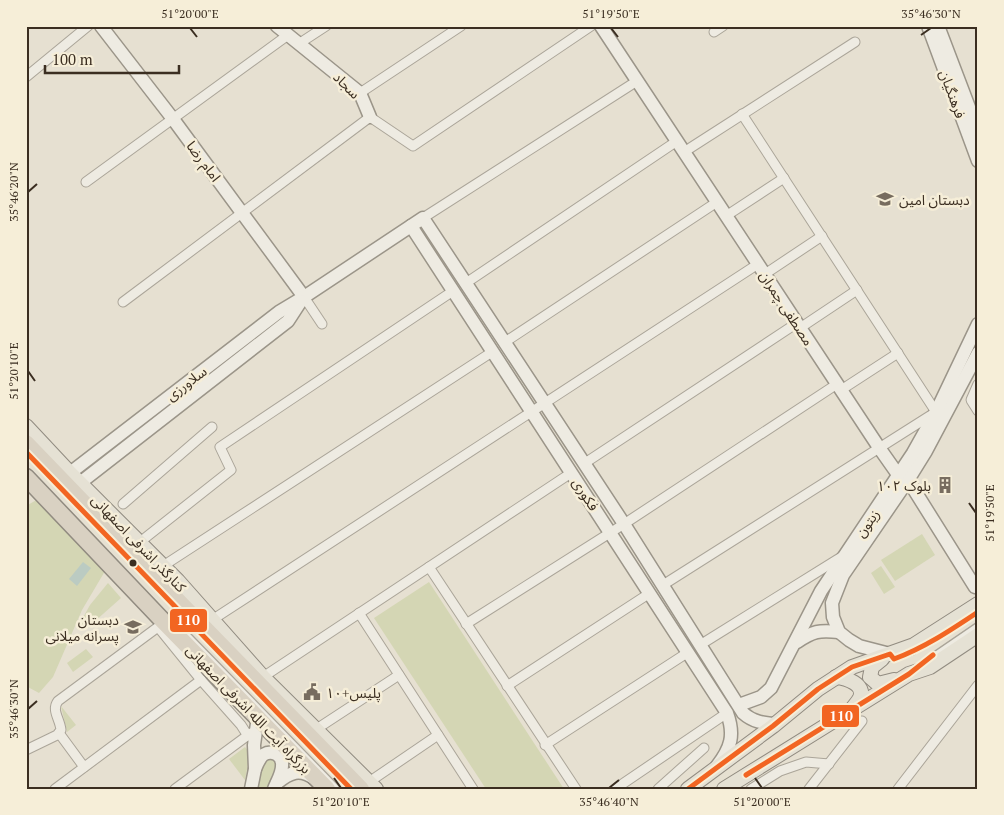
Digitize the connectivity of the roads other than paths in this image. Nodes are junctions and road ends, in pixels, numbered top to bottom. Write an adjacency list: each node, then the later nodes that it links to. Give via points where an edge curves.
1 (88, 26): 15 (street)
2 (101, 26): 20 (street, امام رضا)
3 (277, 26): 12 (street, سجاد)
4 (326, 26): 14 (street)
5 (461, 26): 17 (street)
6 (591, 26): 19 (street, via 413,146)
7 (601, 26): 16 (street, مصطفی چمران)
8 (723, 26): 11 (street)
9 (928, 26): 23 (street, فرهنگیان)
10 (938, 26): 21 (street, فرهنگیان)
11 (714, 32)
12 (288, 35): 14 (street, سجاد); 20 (street)
13 (855, 42): 18 (street)
14 (300, 43): 17 (street, سجاد)
15 (26, 77)
16 (637, 81): 22 (street, مصطفی چمران); 29 (street)
17 (360, 94): 19 (street, سجاد)
18 (742, 114): 22 (street); 24 (street)
19 (370, 116): 27 (street)
20 (173, 119): 25 (street); 27 (street, امام رضا)
21 (978, 131)
22 (680, 146): 26 (street, مصطفی چمران); 33 (street)
23 (978, 161)
24 (784, 178): 28 (street); 31 (street)
25 (86, 182)
26 (717, 202): 28 (street, مصطفی چمران); 41 (street)
27 (242, 212): 36 (street, امام رضا); 37 (street)
28 (726, 216): 32 (street, مصطفی چمران)
29 (423, 218): 30 (street, سلاورزی); 33 (street, فکوری)
30 (411, 226): 35 (street, فکوری); 36 (street, سلاورزی)
31 (822, 236): 32 (street); 34 (street)
32 (761, 269): 40 (street, مصطفی چمران); 47 (street)
33 (466, 283): 41 (street, فکوری)
34 (857, 290): 40 (street); 43 (street)
35 (453, 291): 42 (street, فکوری); 66 (street, via 220,447 231,470)
36 (304, 297): 38 (street); 54 (street, سلاورزی, via 279,312); 57 (street, سلاورزی, via 288,321)
37 (123, 302)
38 (322, 324)
39 (978, 324): 50 (street, زیتون)
40 (798, 326): 46 (street, مصطفی چمران); 58 (street)
41 (504, 342): 47 (street, فکوری)
42 (492, 352): 49 (street, فکوری); 68 (street)
43 (898, 352): 46 (street); 50 (street)
44 (978, 353): 62 (street, زیتون, via 926,450)
45 (978, 384): 48 (street, via 971,400)
46 (839, 387): 55 (street, مصطفی چمران); 64 (street)
47 (544, 403): 49 (street); 58 (street, فکوری)
48 (978, 411)
49 (532, 412): 59 (street, فکوری); 76 (street)
50 (936, 412): 55 (street); 62 (street, زیتون)
51 (26, 426): 61 (main road, کنارگذر اشرفی اصفهانی)
52 (212, 427): 63 (street)
53 (26, 443): 111 (highway, بزرگراه آیت الله اشرفی اصفهانی, via 176,599)
54 (107, 443): 57 (street); 61 (street, سلاورزی)
55 (880, 449): 62 (street, مصطفی چمران); 70 (street)
56 (26, 452): 118 (lane)
57 (116, 454): 61 (street, سلاورزی)
58 (585, 463): 64 (street, فکوری)
59 (571, 473): 65 (street, فکوری); 69 (street)
60 (26, 477): 100 (highway, بزرگراه آیت الله اشرفی اصفهانی, via 164,622)
61 (75, 478): 66 (main road, کنارگذر اشرفی اصفهانی)
62 (904, 478): 67 (street, زیتون); 71 (street, مصطفی چمران); 80 (street, زیتون, via 837,588 832,603)
63 (123, 504)
64 (624, 524): 65 (street); 70 (street, فکوری)
65 (611, 532): 72 (street, فکوری); 77 (street)
66 (140, 542): 68 (main road, کنارگذر اشرفی اصفهانی)
67 (845, 555): 82 (street, زیتون, via 821,591); 83 (street)
68 (163, 566): 76 (main road, کنارگذر اشرفی اصفهانی)
69 (429, 567): 75 (street); 77 (street)
70 (663, 585): 83 (street, فکوری)
71 (976, 587)
72 (650, 593): 86 (street, فکوری); 94 (street)
73 (978, 604): 87 (main road, via 924,640)
74 (978, 612): 87 (lane, via 906,655 894,660)
75 (359, 613): 89 (street); 90 (street)
76 (212, 620): 90 (main road, کنارگذر اشرفی اصفهانی)
77 (466, 624): 94 (street)
78 (978, 626): 88 (lane)
79 (182, 629): 113 (lane)
80 (839, 632): 82 (street, via 817,631); 87 (street, via 859,646)
81 (978, 635): 85 (main road)
82 (795, 643): 95 (street, زیتون, via 771,688 761,697)
83 (700, 645): 95 (street, فکوری)
84 (978, 646): 85 (main road)
85 (952, 652): 88 (main road, via 930,667)
86 (688, 653): 97 (street, فکوری); 104 (street)
87 (890, 654): 88 (main road, via 872,667 872,680 882,684); 91 (main road, via 852,667)
88 (909, 674): 96 (main road)
89 (399, 675): 101 (street); 103 (street)
90 (263, 677): 101 (main road, کنارگذر اشرفی اصفهانی)
91 (836, 677): 96 (main road, via 853,681 861,692); 99 (main road)
92 (201, 680): 100 (street, via 242,725); 102 (street, via 158,627 54,705 61,726); 108 (street)
93 (978, 685): 126 (street)
94 (507, 686): 104 (street)
95 (739, 705): 99 (street, فکوری, via 749,718)
96 (852, 709): 114 (main road)
97 (727, 713): 109 (street, فکوری, via 731,725 729,747); 121 (street)
98 (862, 721): 107 (street)
99 (775, 724): 109 (main road)
100 (254, 727): 110 (street); 113 (highway, بزرگراه آیت الله اشرفی اصفهانی); 116 (street)
101 (316, 730): 111 (main road, کنارگذر اشرفی اصفهانی)
102 (59, 733): 106 (street); 108 (street)
103 (438, 735): 111 (street); 119 (street)
104 (545, 744): 120 (street)
105 (704, 748): 122 (street)
106 (26, 750)
107 (828, 764): 124 (street, via 806,762 780,771); 125 (street)
108 (84, 767): 115 (street)
109 (715, 768): 123 (main road)
110 (255, 769): 112 (street, via 263,756 279,755 282,767); 117 (street)
111 (369, 786)
112 (274, 787): 113 (street, via 295,772 311,776)
113 (331, 788)
114 (726, 788)
115 (55, 789)
116 (175, 789)
117 (251, 789)
118 (351, 789)
119 (473, 789)
120 (576, 789)
121 (615, 789)
122 (658, 789)
123 (688, 789)
124 (751, 789)
125 (809, 789)
126 (898, 789)

